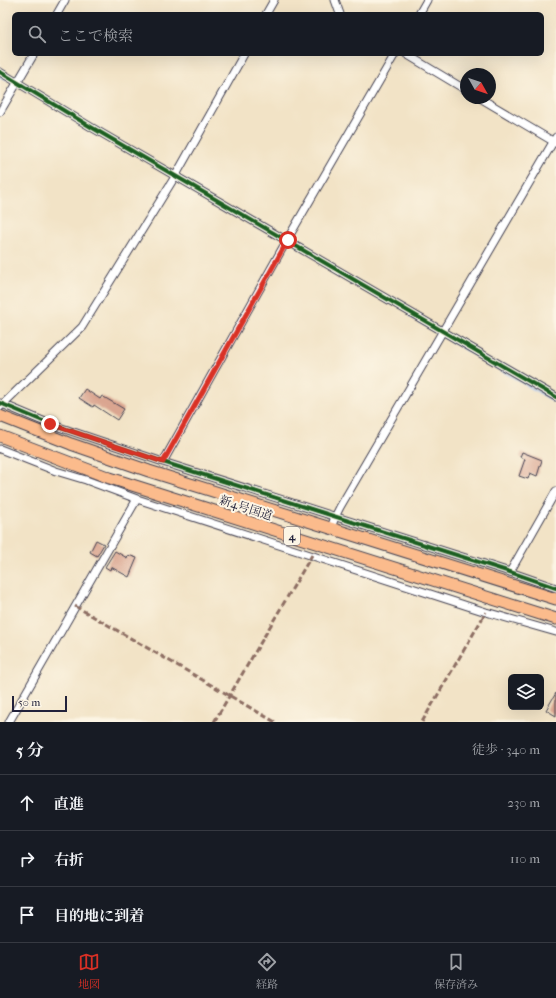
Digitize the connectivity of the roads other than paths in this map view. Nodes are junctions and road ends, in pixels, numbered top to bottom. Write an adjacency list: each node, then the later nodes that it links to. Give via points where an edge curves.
1 (65, 0): 5 (street)
2 (274, 0): 6 (street)
3 (335, 0): 7 (street)
4 (427, 0): 8 (street)
5 (58, 12)
6 (267, 12)
7 (339, 12)
8 (420, 12)
9 (33, 56): 14 (street)
10 (243, 56): 19 (street)
11 (394, 56): 20 (street)
12 (409, 56): 15 (street)
13 (0, 72): 14 (street)
14 (17, 83): 17 (street); 19 (street)
15 (460, 86)
16 (490, 104): 18 (street)
17 (0, 112)
18 (555, 141): 21 (street)
19 (176, 175): 20 (street); 23 (street, via 82,327)
20 (288, 240): 21 (street); 29 (street)
21 (442, 331): 22 (street); 33 (street)
22 (556, 397)
23 (1, 404): 25 (street)
24 (0, 416): 26 (highway, 新4号国道 / 4)
25 (50, 424): 26 (street); 29 (street)
26 (41, 432): 34 (highway, 新4号国道 / 4, via 134,466)
27 (0, 436): 30 (highway, 新4号国道 / 4)
28 (0, 449): 30 (street, via 56,472)
29 (163, 462): 33 (street)
30 (87, 475): 32 (street); 38 (highway, 新4号国道 / 4, via 150,491)
31 (556, 490): 35 (street)
32 (137, 499): 39 (street, via 486,612); 40 (street)
33 (335, 517): 34 (street); 35 (street)
34 (331, 528): 37 (highway, 新4号国道 / 4)
35 (510, 572): 36 (street)
36 (556, 588)
37 (556, 599)
38 (556, 620)
39 (556, 632)
40 (8, 722)

